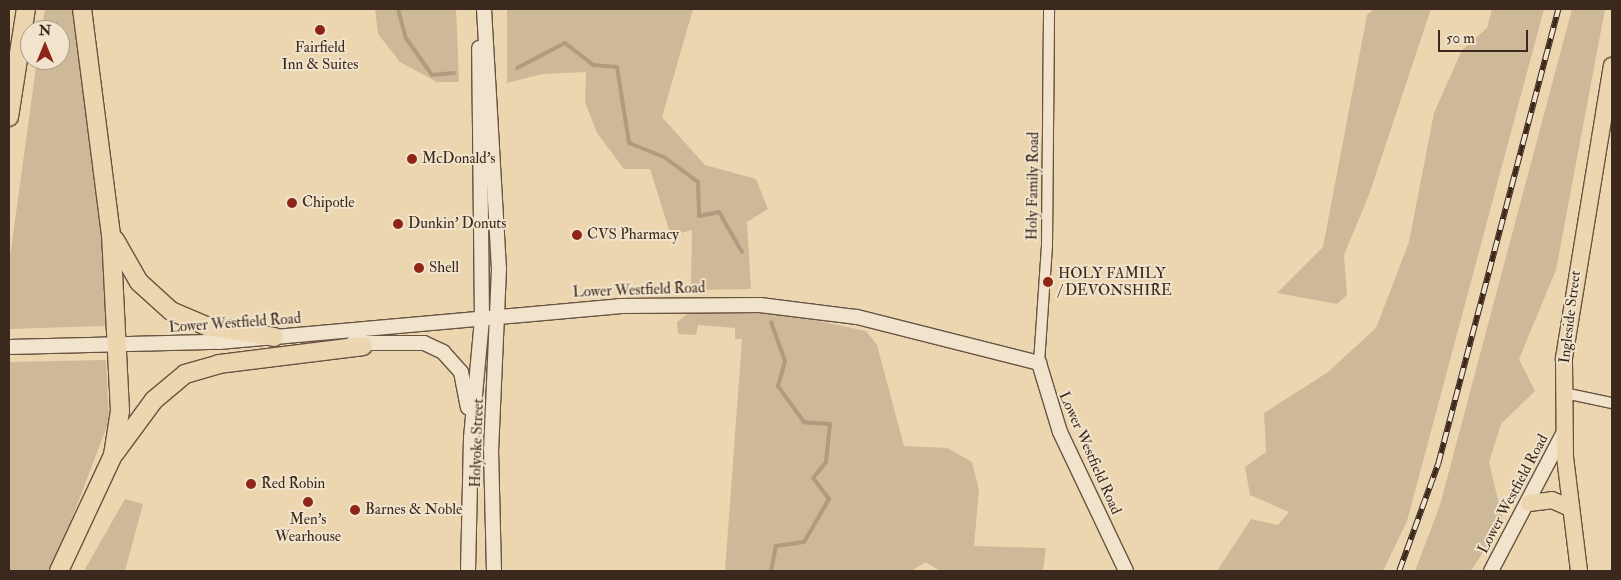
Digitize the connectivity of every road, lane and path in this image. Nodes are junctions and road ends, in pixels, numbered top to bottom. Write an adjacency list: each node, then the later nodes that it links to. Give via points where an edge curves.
1 (26, 9): 7 (highway)
2 (82, 9): 8 (highway)
3 (480, 9): 10 (street, Holyoke Street)
4 (484, 9): 9 (street, Holyoke Street)
5 (1048, 9): 16 (street, Holy Family Road, via 1047,245)
6 (1612, 66): 17 (main road, Ingleside Street, via 1567,329)
7 (9, 117)
8 (110, 226): 12 (highway, via 133,274 171,310 218,329); 13 (highway)
9 (499, 315): 10 (street, Lower Westfield Road); 16 (street, Lower Westfield Road, via 619,306 788,307 881,322); 26 (street, Holyoke Street, via 491,449)
10 (482, 319): 11 (street, Lower Westfield Road); 20 (street, Holyoke Street)
11 (318, 333): 12 (street, Lower Westfield Road); 14 (street)
12 (274, 337): 13 (street, Lower Westfield Road)
13 (117, 346): 15 (street, Lower Westfield Road); 21 (highway, via 120,411)
14 (363, 346): 20 (street, via 424,343 452,358 465,381); 21 (highway, via 219,364 185,374 154,400)
15 (9, 347)
16 (1039, 363): 27 (street, Lower Westfield Road, via 1060,432)
17 (1564, 393): 18 (street); 19 (main road, Ingleside Street)
18 (1612, 402)
19 (1564, 432): 22 (street, Lower Westfield Road); 23 (main road, Ingleside Street)
20 (471, 438): 25 (street, Holyoke Street)
21 (113, 455): 24 (highway)
22 (1528, 503): 23 (main road, via 1552,500); 28 (street, Lower Westfield Road)
23 (1570, 508): 29 (main road, Ingleside Street)
24 (59, 571)
25 (468, 571)
26 (494, 571)
27 (1126, 571)
28 (1491, 571)
29 (1579, 571)

